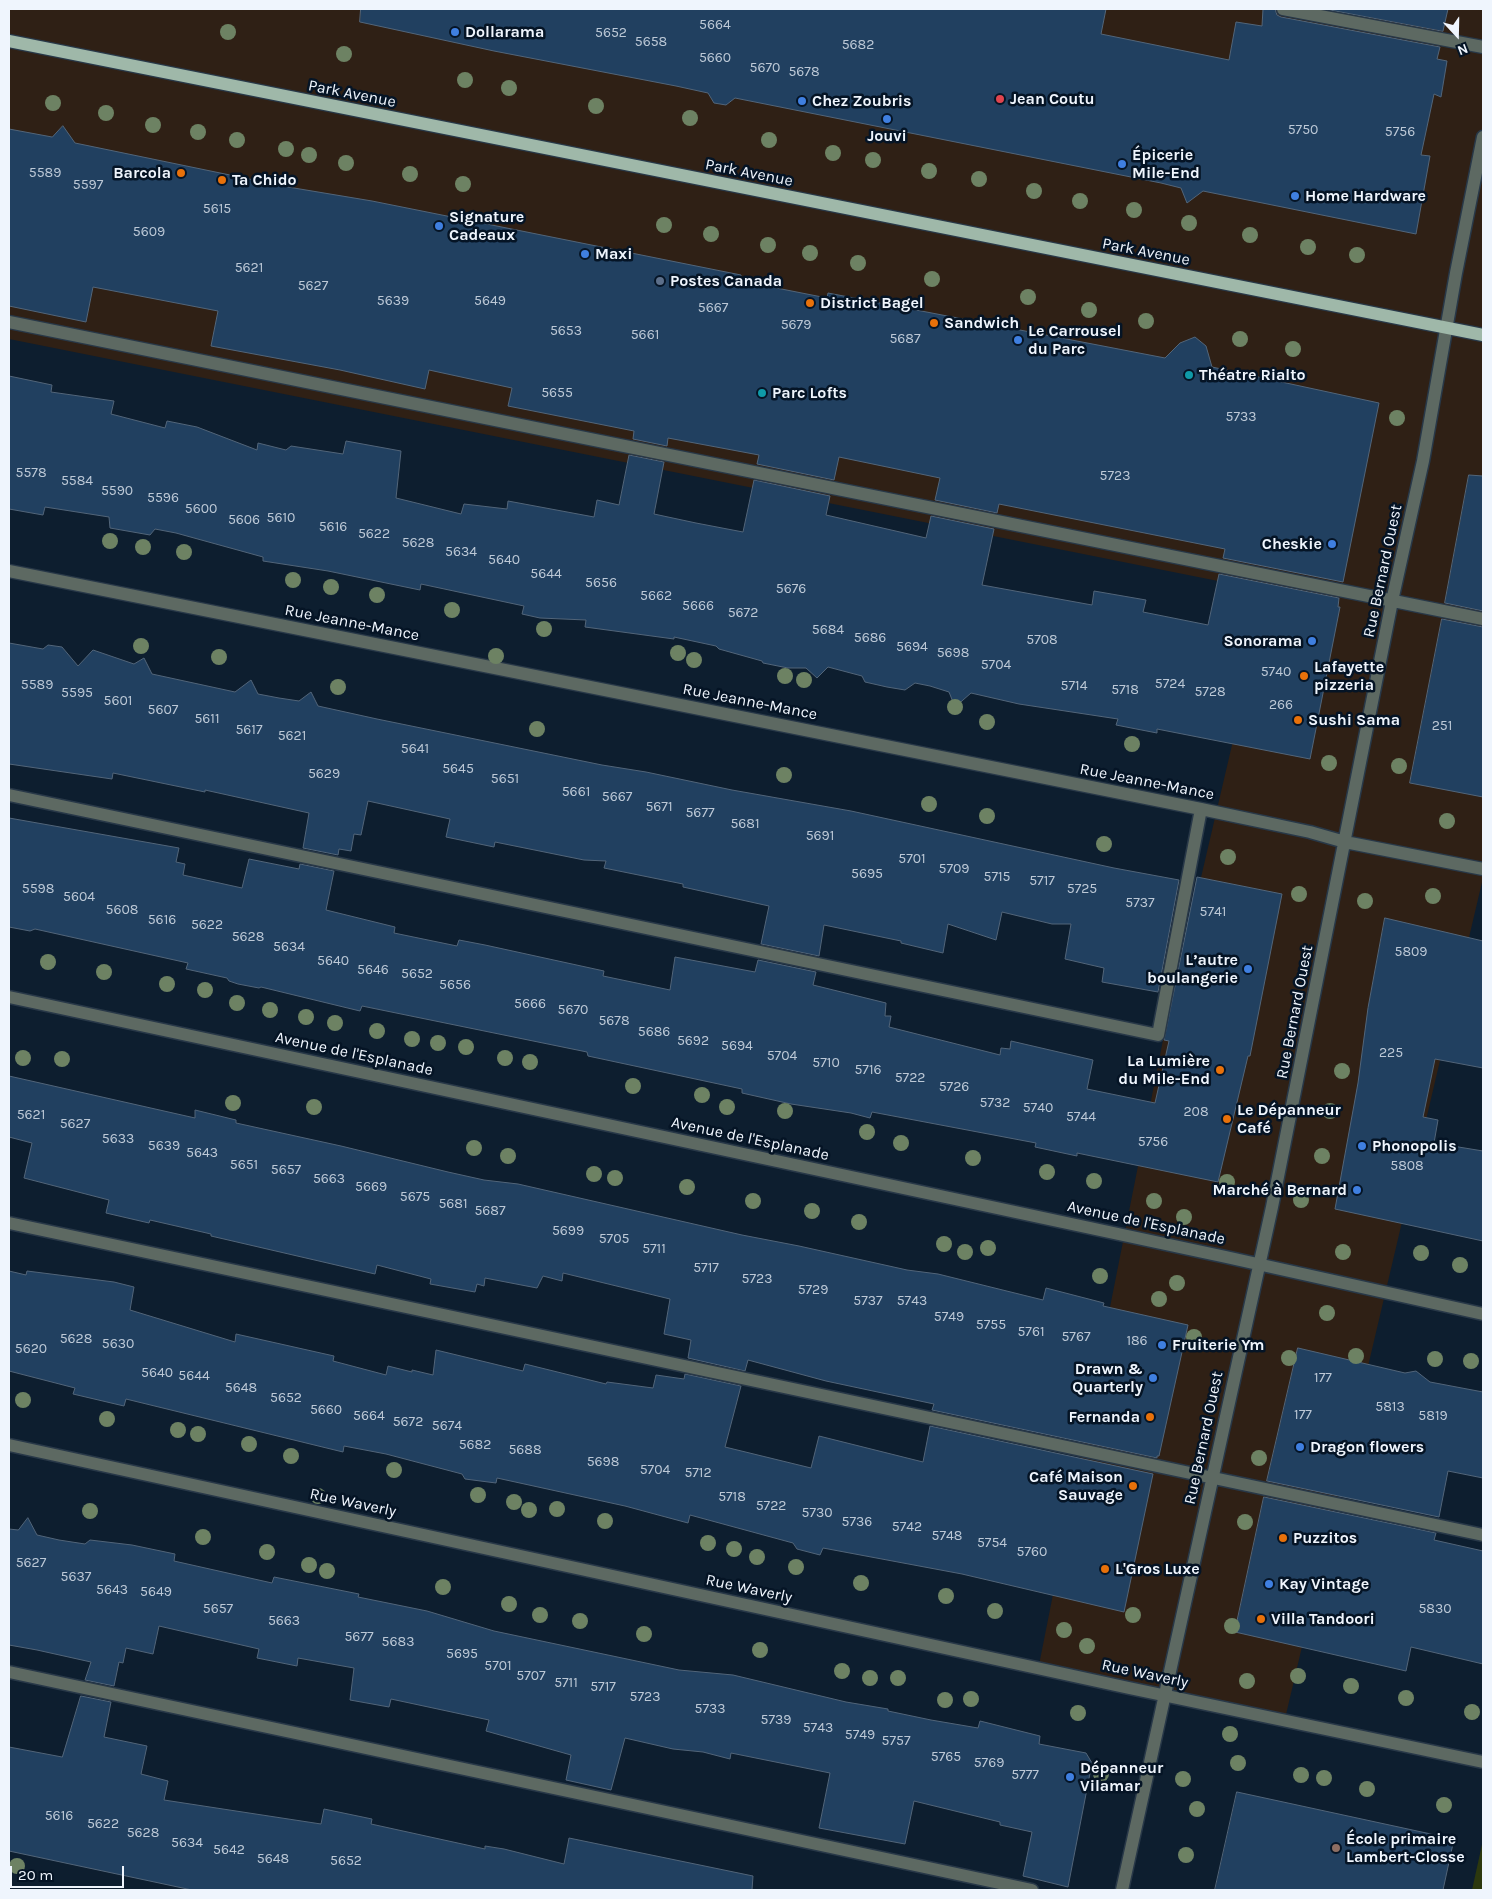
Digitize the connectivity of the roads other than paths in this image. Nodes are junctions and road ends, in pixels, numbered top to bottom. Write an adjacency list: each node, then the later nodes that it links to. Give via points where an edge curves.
1 (1283, 9): 3 (street)
2 (9, 42): 6 (main road, Park Avenue)
3 (1483, 48)
4 (1483, 138): 6 (street, Rue Bernard Ouest)
5 (9, 322): 9 (street)
6 (1446, 328): 7 (main road, Park Avenue); 9 (street, Rue Bernard Ouest, via 1423,461)
7 (1483, 336)
8 (9, 570): 12 (street, Rue Jeanne-Mance)
9 (1392, 601): 10 (street); 13 (street, Rue Bernard Ouest)
10 (1483, 619)
11 (9, 795): 12 (street, via 1158,1035)
12 (1201, 809): 13 (street, Rue Jeanne-Mance)
13 (1345, 842): 14 (street, Rue Jeanne-Mance); 17 (street, Rue Bernard Ouest)
14 (1483, 869)
15 (9, 997): 17 (street, Avenue de l'Esplanade)
16 (9, 1223): 20 (street)
17 (1260, 1264): 18 (street, Avenue de l'Esplanade); 20 (street, Rue Bernard Ouest)
18 (1483, 1314)
19 (9, 1446): 23 (street, Rue Waverly)
20 (1212, 1477): 21 (street); 23 (street, Rue Bernard Ouest)
21 (1483, 1535)
22 (9, 1672): 25 (street)
23 (1166, 1695): 24 (street, Rue Waverly); 26 (street, Rue Bernard Ouest)
24 (1483, 1762)
25 (1032, 1890)
26 (1122, 1890)

